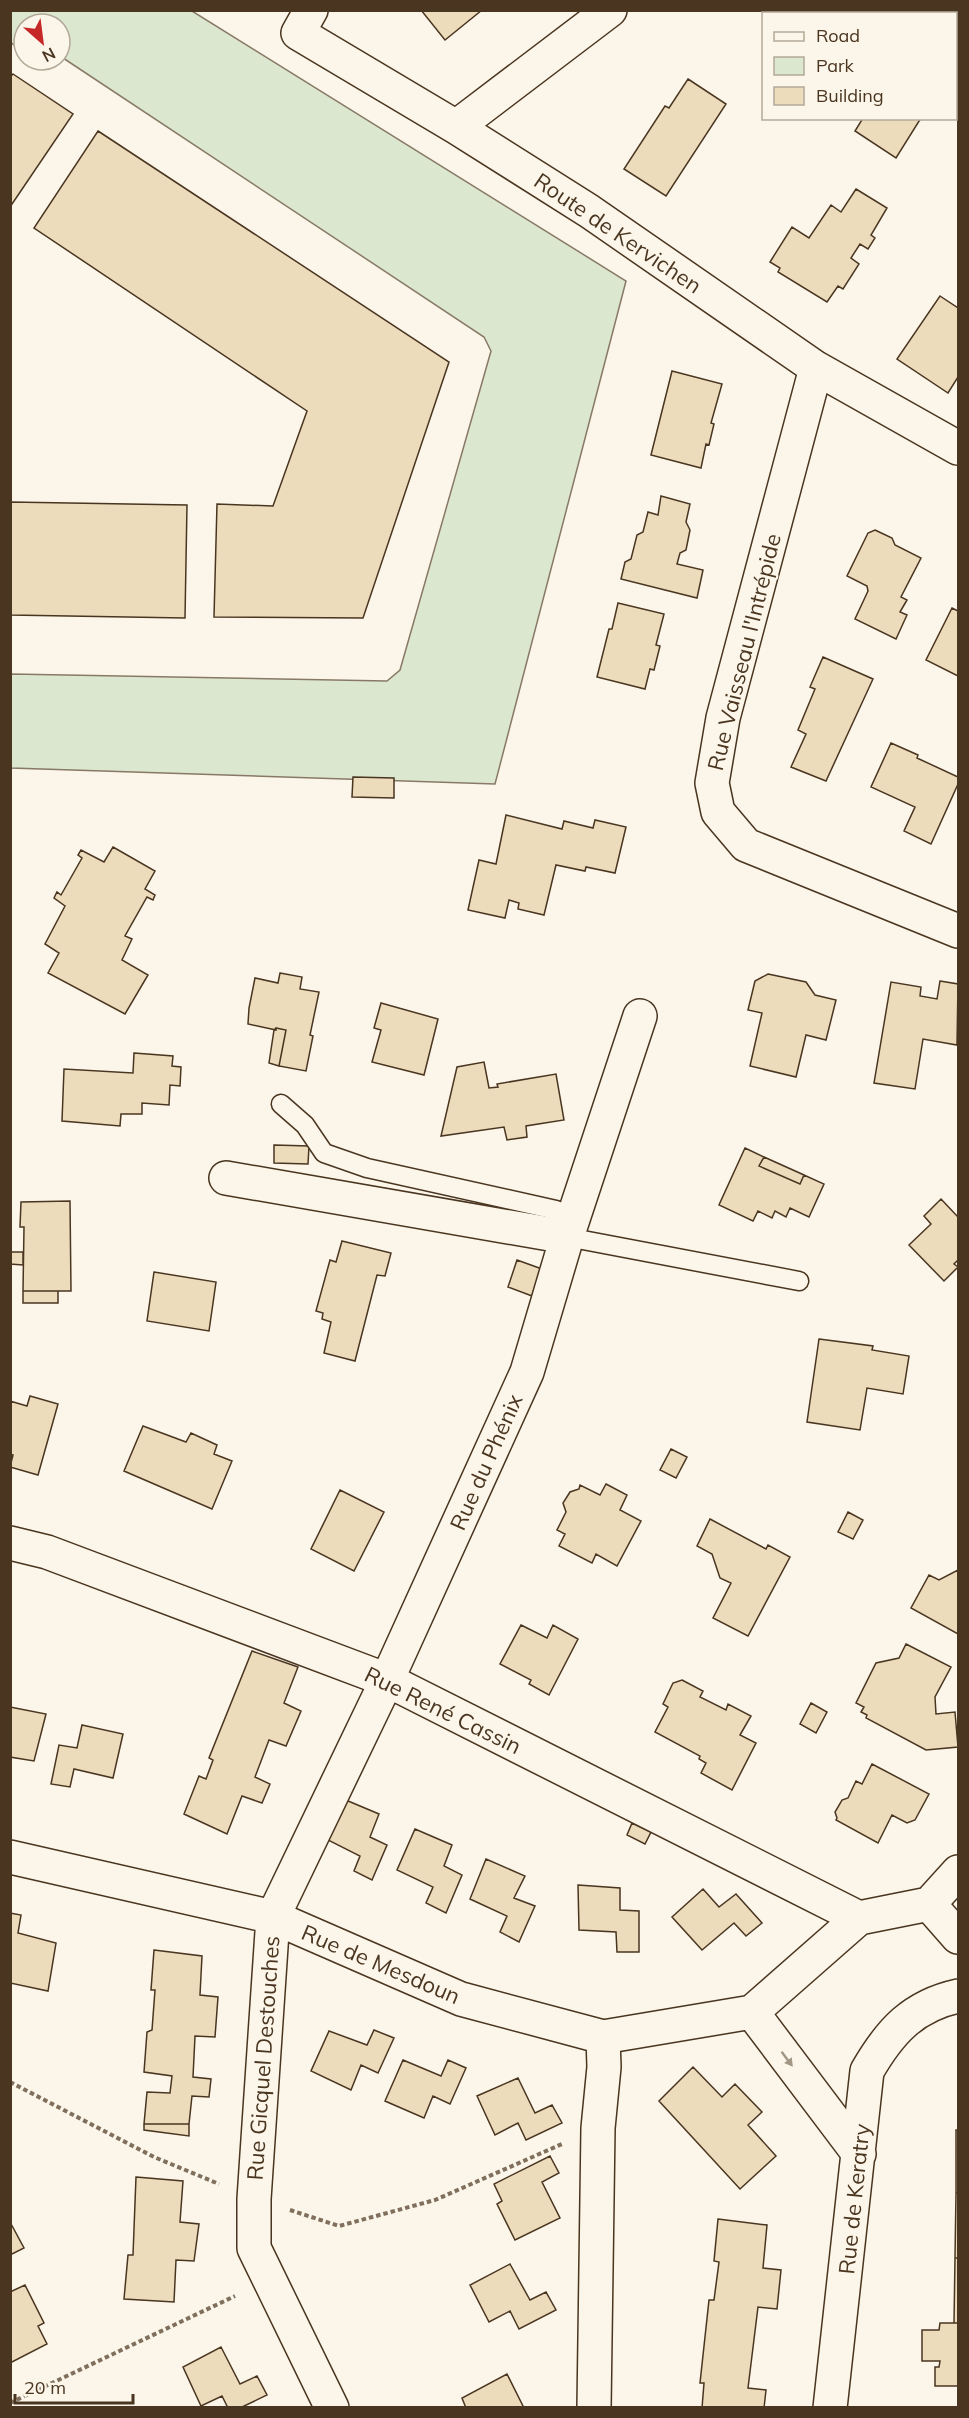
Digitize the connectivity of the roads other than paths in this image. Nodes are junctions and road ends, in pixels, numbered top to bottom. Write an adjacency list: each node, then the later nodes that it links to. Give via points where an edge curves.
1 (310, 10): 3 (street, Route de Kervichen, via 298,33)
2 (610, 10): 3 (street)
3 (456, 127): 4 (street, Route de Kervichen, via 589,211)
4 (816, 368): 5 (street, Route de Kervichen); 6 (street, Rue Vaisseau l'Intrépide, via 723,718 712,783 718,812 746,845)
5 (958, 448)
6 (958, 931)
7 (640, 1016): 10 (street, Rue du Phénix)
8 (281, 1104): 10 (lane, via 305,1125 324,1153 368,1168 556,1210)
9 (226, 1178): 10 (street)
10 (567, 1237): 11 (lane); 13 (street, Rue du Phénix, via 527,1372)
11 (799, 1281)
12 (10, 1543): 13 (street, Rue René Cassin, via 47,1552)
13 (387, 1680): 17 (street, Rue Gicquel Destouches); 18 (street, Rue René Cassin)
14 (10, 1857): 17 (street, Rue de Mesdoun)
15 (958, 1872): 16 (street)
16 (929, 1904): 18 (street); 19 (street)
17 (273, 1917): 22 (street, Rue de Mesdoun, via 460,2000); 24 (street, Rue Gicquel Destouches, via 254,2248)
18 (859, 1918): 21 (street)
19 (958, 1937)
20 (958, 1996): 23 (street, Rue de Keratry, via 919,2009 879,2049 867,2071)
21 (752, 2012): 22 (street, Rue de Mesdoun); 23 (street, one-way to 23)
22 (603, 2037): 25 (street)
23 (859, 2154): 26 (street, Rue de Keratry)
24 (332, 2408)
25 (594, 2408)
26 (830, 2408)

